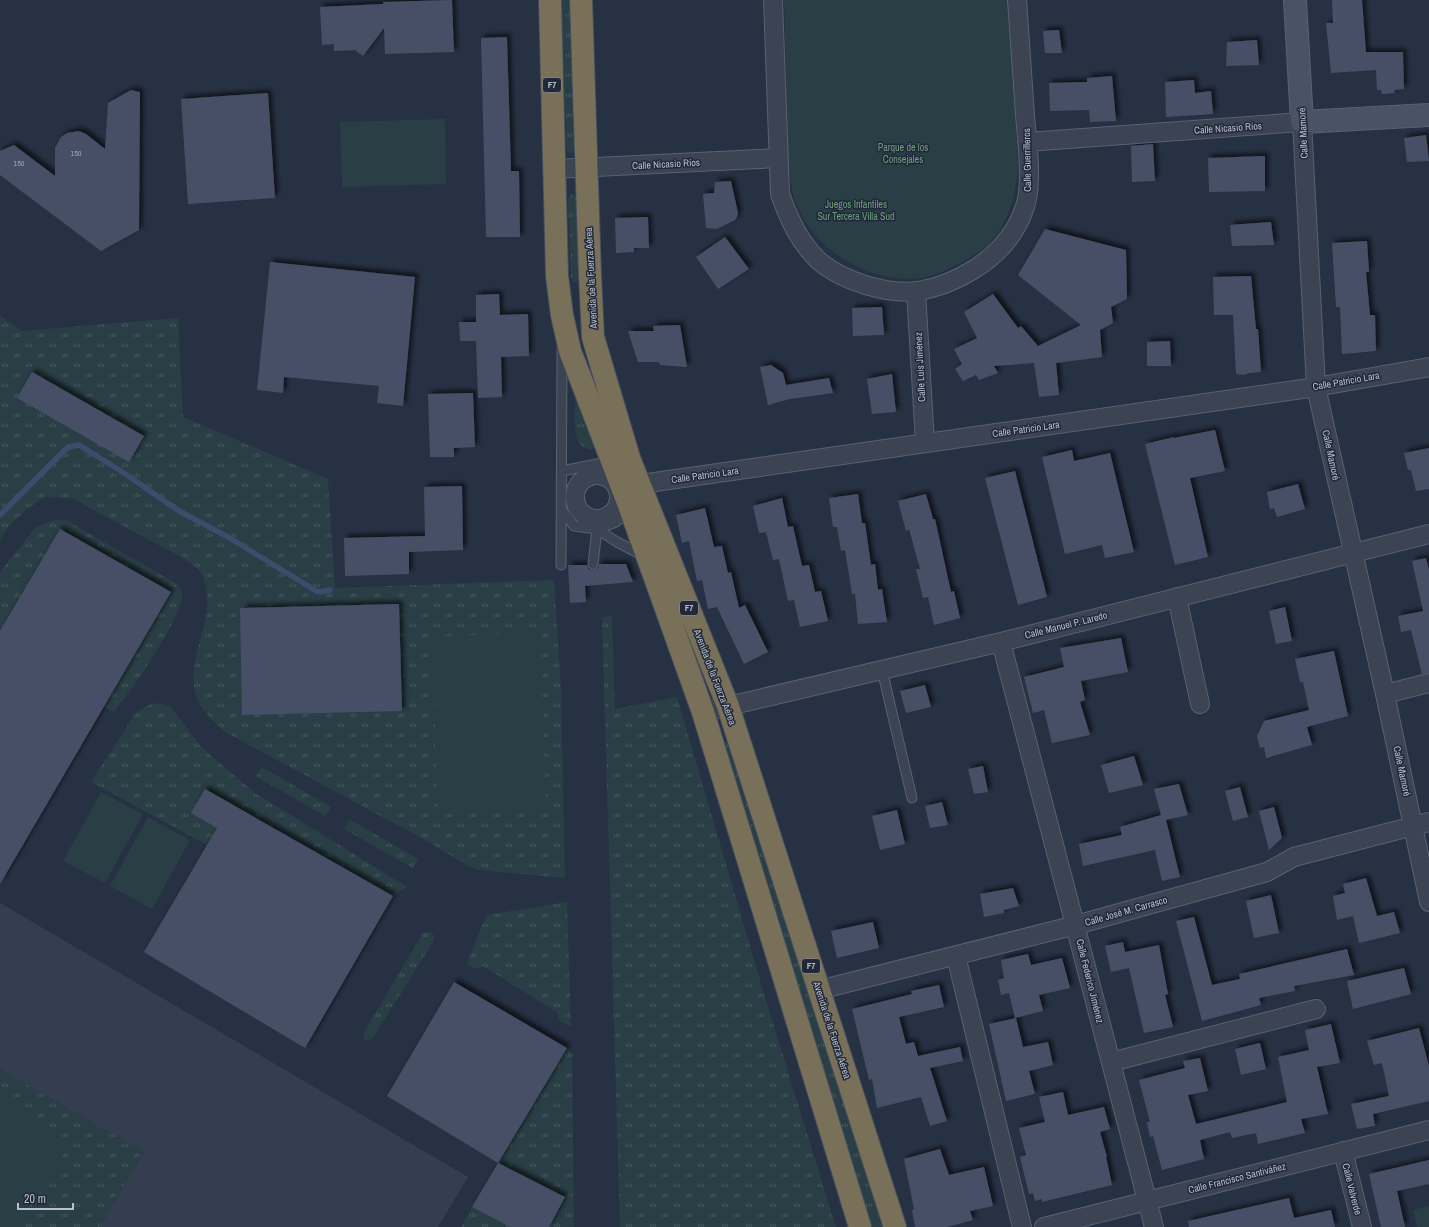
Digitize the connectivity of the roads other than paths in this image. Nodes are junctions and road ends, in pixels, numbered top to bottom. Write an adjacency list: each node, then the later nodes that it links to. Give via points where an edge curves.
1 (550, 0): 11 (highway, Avenida de la Fuerza Aérea / F7)
2 (581, 0): 10 (highway, Avenida de la Fuerza Aérea / F7)
3 (773, 0): 9 (street, Calle Guerrilleros)
4 (1017, 0): 8 (street, Calle Guerrilleros)
5 (1295, 0): 7 (street, Calle Mamoré)
6 (1429, 114): 7 (street, Calle Nicasio Ríos)
7 (1302, 122): 8 (street, Calle Nicasio Ríos); 15 (street, Calle Mamoré)
8 (1027, 142): 12 (street, Calle Guerrilleros, via 1028,194 1016,227 994,256 961,276)
9 (777, 158): 10 (street, Calle Nicasio Ríos); 12 (street, Calle Guerrilleros, via 780,194 790,220 801,242 820,261 842,277 870,286)
10 (587, 168): 11 (street, Calle Nicasio Ríos); 17 (highway, Avenida de la Fuerza Aérea / F7, via 593,337)
11 (555, 169): 13 (highway, Avenida de la Fuerza Aérea / F7, via 557,276)
12 (916, 291): 16 (street, Calle Luis Jiménez)
13 (562, 315): 17 (highway, Avenida de la Fuerza Aérea / F7, via 570,351); 18 (lane)
14 (1429, 367): 15 (street, Calle Patricio Lara)
15 (1316, 387): 16 (street, Calle Patricio Lara); 23 (street, Calle Mamoré)
16 (925, 443): 19 (street, Calle Patricio Lara)
17 (621, 460): 18 (lane); 19 (highway, Avenida de la Fuerza Aérea / F7)
18 (562, 471): 20 (lane)
19 (630, 497): 21 (lane, via 616,522); 24 (highway, Avenida de la Fuerza Aérea / F7); 33 (highway, Avenida de la Fuerza Aérea / F7)
20 (562, 509): 21 (lane, via 574,526); 26 (lane)
21 (597, 529): 24 (lane); 25 (lane)
22 (1429, 534): 23 (street, Calle Manuel P. Laredo)
23 (1353, 553): 27 (street, Calle Manuel P. Laredo); 31 (street, Calle Mamoré)
24 (648, 558): 34 (highway, Avenida de la Fuerza Aérea / F7)
25 (592, 564)
26 (561, 565)
27 (1177, 597): 28 (street, Calle Manuel P. Laredo); 32 (street)
28 (1001, 642): 29 (street, Calle Manuel P. Laredo); 38 (street, Calle Federico Jiménez)
29 (882, 670): 33 (street, Calle Manuel P. Laredo); 35 (lane)
30 (1429, 683): 31 (street)
31 (1385, 694): 36 (street, Calle Mamoré)
32 (1200, 704)
33 (728, 706): 34 (street, Calle Manuel P. Laredo); 40 (highway, Avenida de la Fuerza Aérea / F7)
34 (703, 712): 46 (highway, Avenida de la Fuerza Aérea / F7)
35 (912, 798)
36 (1421, 824): 37 (street, Calle Mamoré); 38 (street, Calle José M. Carrasco, via 1294,857 1267,872)
37 (1429, 902)
38 (1076, 925): 39 (street, Calle José M. Carrasco); 42 (street, Calle Federico Jiménez)
39 (956, 956): 40 (street, Calle José M. Carrasco); 48 (street)
40 (819, 990): 47 (highway, Avenida de la Fuerza Aérea / F7)
41 (1316, 1009): 42 (street)
42 (1111, 1062): 45 (street, Calle Federico Jiménez)
43 (1429, 1130): 44 (street, Calle Francisco Santiváñez)
44 (1343, 1151): 45 (street, Calle Francisco Santiváñez); 51 (street, Calle Valverde)
45 (1147, 1200): 49 (street, Calle Francisco Santiváñez); 50 (street, Calle Federico Jiménez)
46 (860, 1227)
47 (894, 1227)
48 (1022, 1227)
49 (1044, 1227)
50 (1154, 1227)
51 (1362, 1227)

